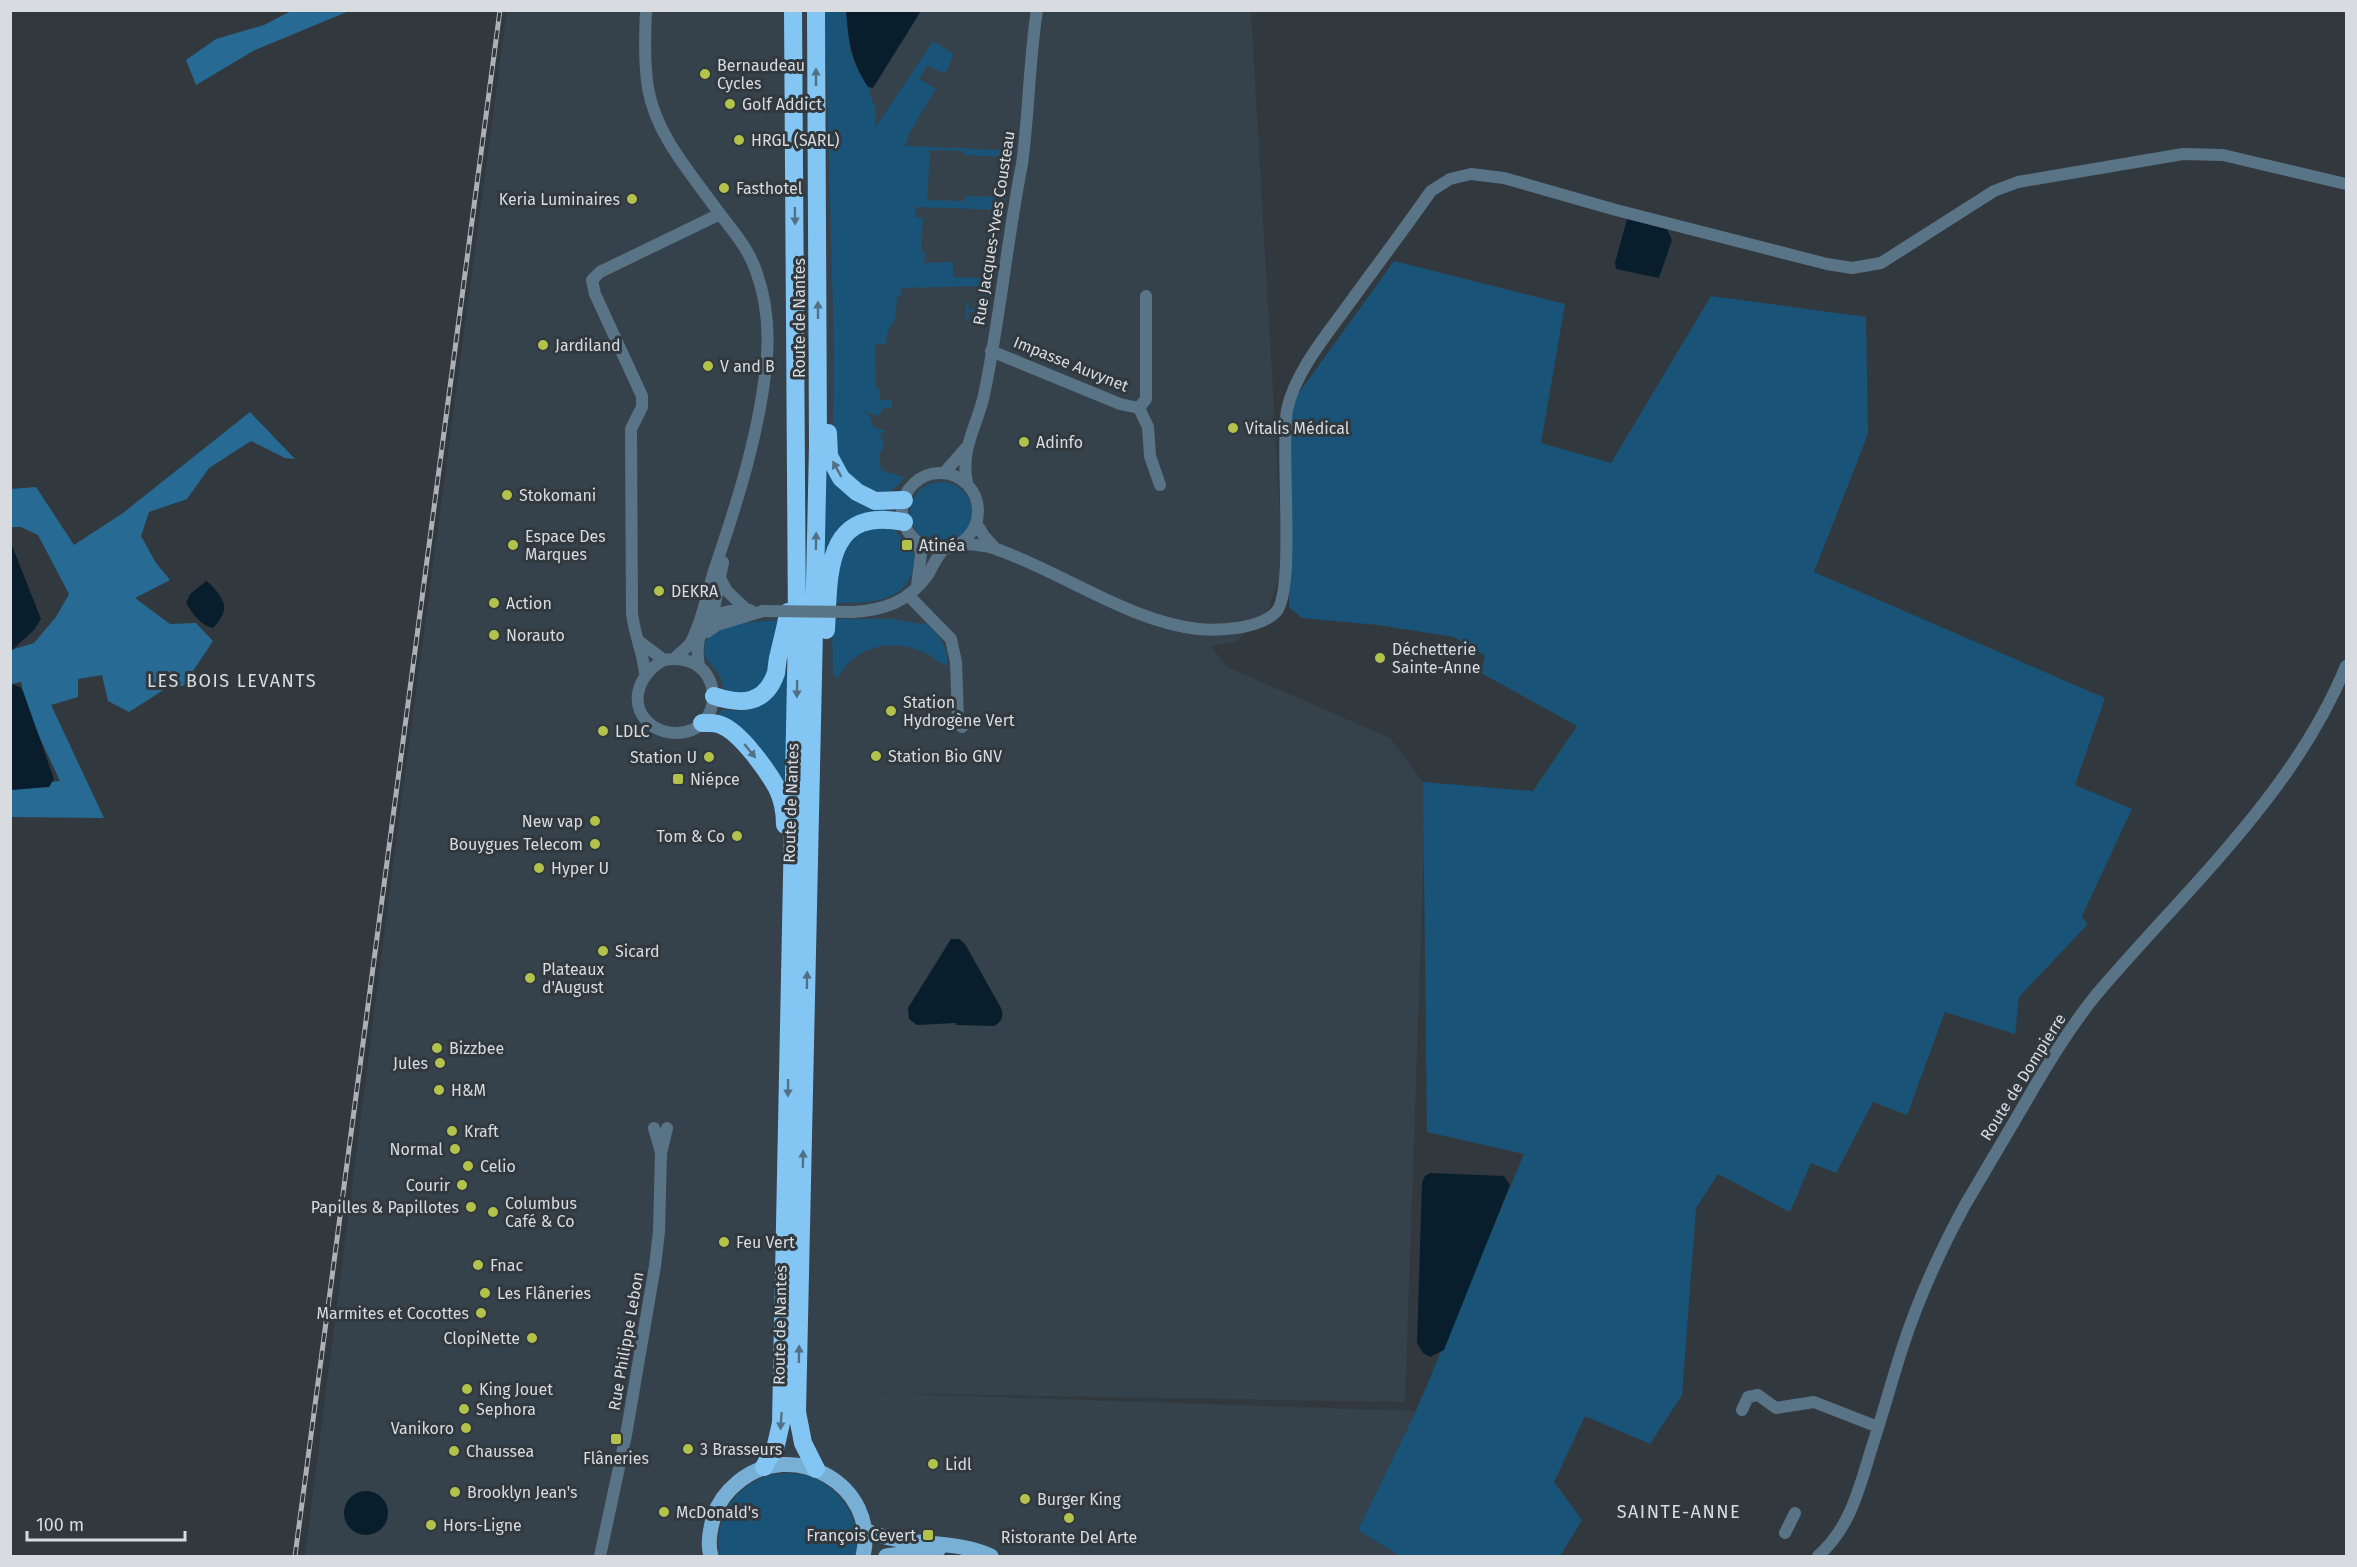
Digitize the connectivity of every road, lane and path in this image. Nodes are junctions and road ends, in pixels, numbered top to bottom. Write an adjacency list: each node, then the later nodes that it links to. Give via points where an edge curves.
1 (646, 10): 6 (street, via 645,62 656,113 674,150)
2 (793, 10): 24 (highway, Route de Nantes, one-way to 24)
3 (816, 10): 9 (highway, Route de Nantes, one-way to 3)
4 (1037, 10): 8 (street, Rue Jacques-Yves Cousteau, via 1030,53 1027,128)
5 (2346, 184): 22 (street, via 2223,155 2183,154 2018,182 1994,191 1881,263 1852,268 1504,178 1471,174 1450,179 1424,200 1316,350 1295,388 1284,436 1286,575 1276,612 1242,628 1197,629 1169,623)
6 (720, 214): 20 (street, via 742,242 756,269 767,325 767,356 750,455); 30 (street, via 600,272 592,280 642,396 642,407 631,429 632,613)
7 (1146, 296): 10 (street, via 1146,399)
8 (991, 351): 10 (street, Impasse Auvynet, via 1120,404); 11 (street, Rue Jacques-Yves Cousteau, via 984,395)
9 (818, 369): 15 (highway, one-way to 9, via 875,501 841,478 830,456 828,387); 39 (highway, Route de Nantes, one-way to 9)
10 (1139, 408): 14 (street, via 1148,427 1150,456)
11 (966, 448): 12 (street, Rue Jacques-Yves Cousteau); 13 (street, Rue Jacques-Yves Cousteau)
12 (944, 472): 13 (street); 15 (street, via 919,479)
13 (967, 483): 17 (street, via 978,502)
14 (1160, 485)
15 (904, 500): 16 (street)
16 (904, 522): 18 (street); 39 (highway, via 883,518 858,524 835,549 830,565 822,804)
17 (976, 523): 19 (street); 22 (street)
18 (918, 542): 21 (street); 25 (street, via 921,554)
19 (961, 543): 21 (street); 22 (street)
20 (724, 547): 23 (street); 29 (street)
21 (945, 548): 25 (street)
22 (995, 548)
23 (721, 580): 26 (street); 28 (street)
24 (797, 583): 36 (highway, via 789,597 786,631 776,673 768,687 749,702); 40 (highway, Route de Nantes, one-way to 40)
25 (913, 591): 27 (street, bridge, via 893,605 874,610); 38 (street, via 951,639)
26 (747, 610): 27 (street); 28 (street)
27 (763, 612): 31 (street, via 717,625)
28 (713, 614): 29 (street); 31 (street)
29 (698, 624): 32 (street, via 690,643)
30 (640, 642): 32 (street); 35 (street)
31 (698, 642): 33 (street)
32 (670, 659): 33 (street, via 687,660); 35 (street)
33 (699, 666): 36 (street, via 712,683)
34 (2346, 666): 45 (street, Route de Dompierre, via 2329,708 2275,790 2096,996 2059,1046 1932,1268)
35 (645, 673): 37 (street, via 638,693 640,711 647,722 670,733 694,730)
36 (714, 696): 37 (street)
37 (702, 723): 40 (highway, one-way to 40, via 724,726 737,735 777,788 785,811 784,866)
38 (962, 727)
39 (810, 840): 47 (highway, Route de Nantes, one-way to 39, via 803,1443 797,1412)
40 (793, 894): 46 (highway, Route de Nantes, one-way to 46, via 781,1423 776,1445)
41 (654, 1128): 43 (street)
42 (667, 1128): 43 (street, Rue Philippe Lebon)
43 (661, 1153): 53 (street, Rue Philippe Lebon, via 655,1266)
44 (1742, 1410): 45 (street, via 1748,1397 1758,1395 1776,1408 1814,1402)
45 (1878, 1427): 57 (street, Route de Dompierre, via 1853,1508 1838,1535)
46 (764, 1467): 47 (main road, via 790,1464); 52 (main road, via 744,1477 716,1509)
47 (816, 1469): 49 (main road, via 848,1493)
48 (1795, 1513): 50 (street)
49 (865, 1530): 51 (main road, via 879,1537); 54 (main road)
50 (1785, 1533)
51 (950, 1547): 55 (main road); 56 (main road)
52 (709, 1555)
53 (600, 1557)
54 (864, 1557)
55 (886, 1557)
56 (991, 1557)
57 (1818, 1557)

